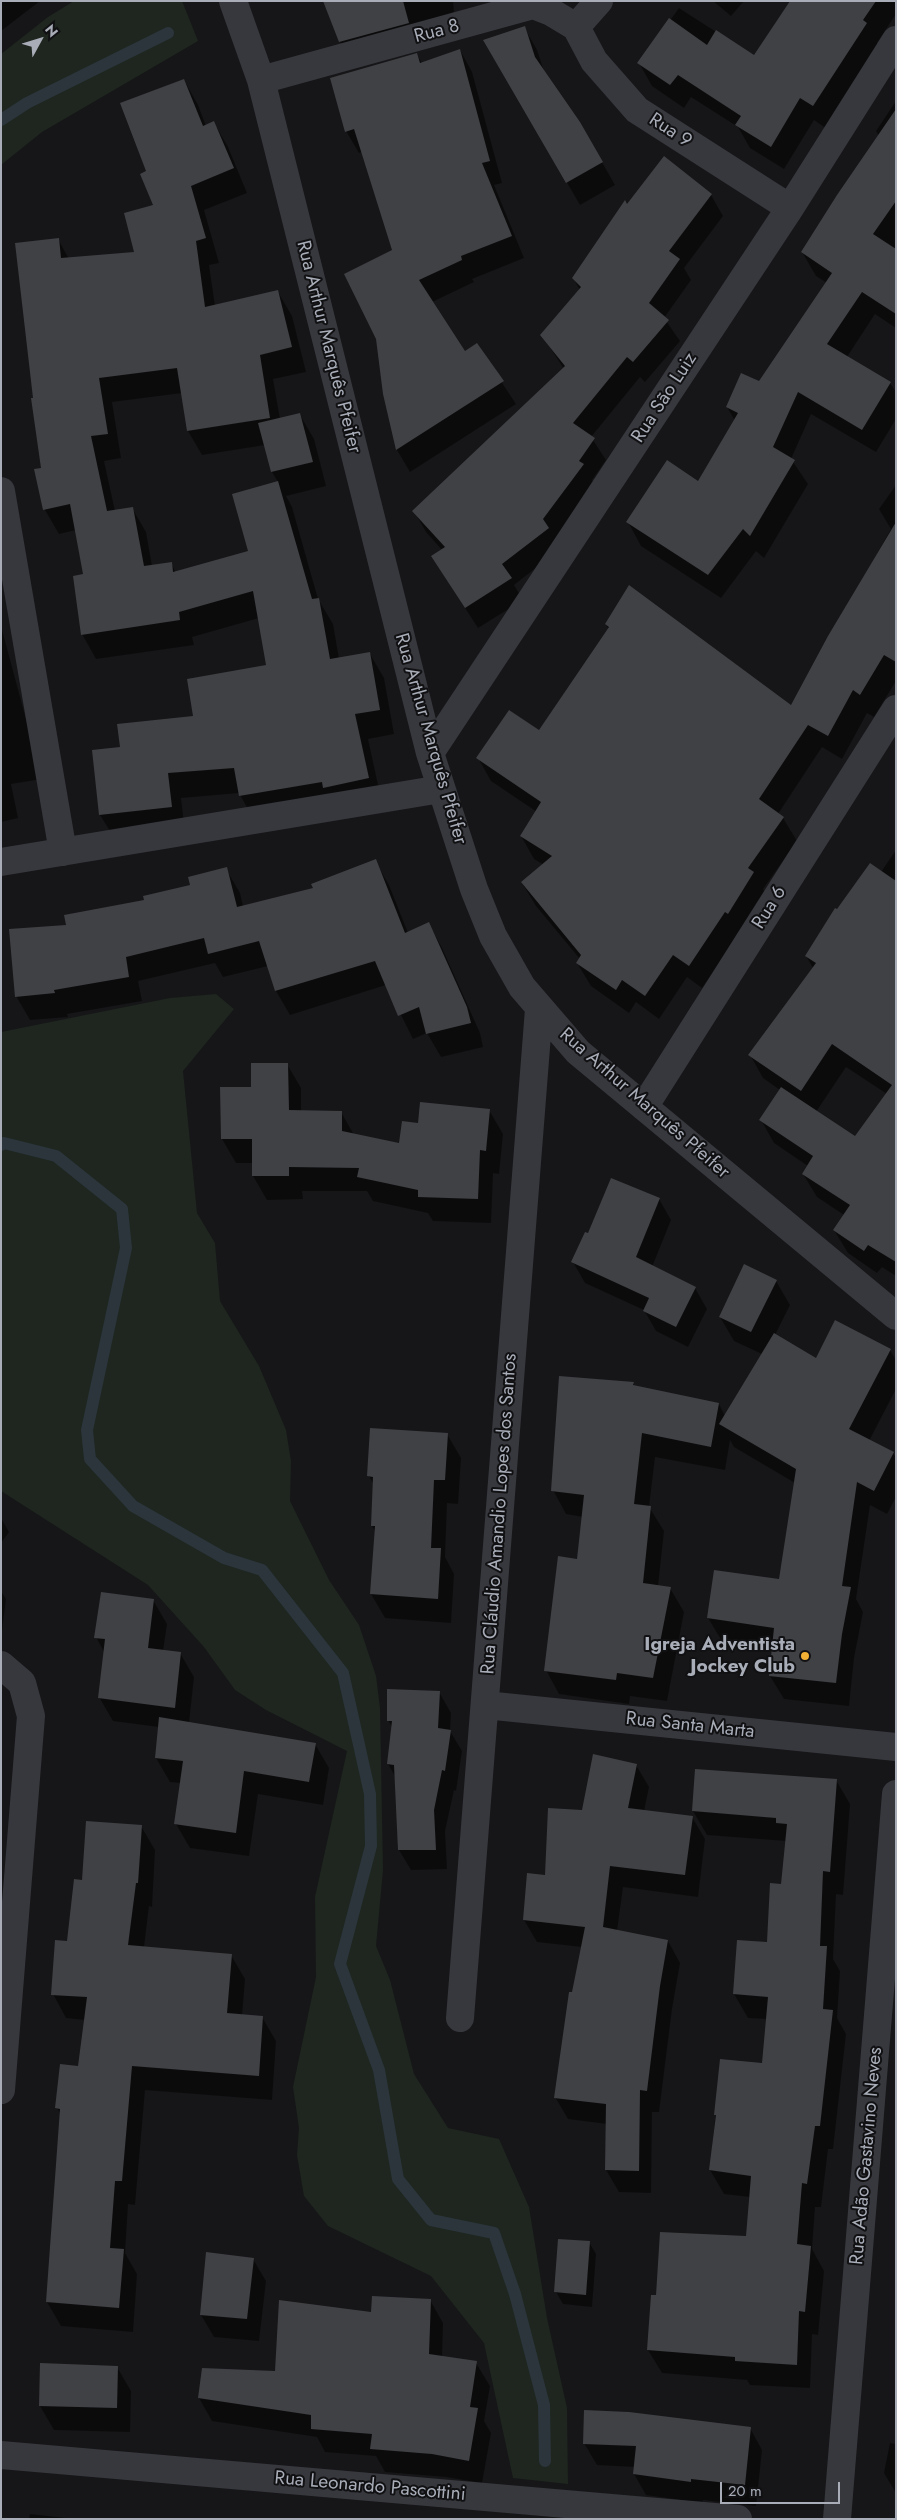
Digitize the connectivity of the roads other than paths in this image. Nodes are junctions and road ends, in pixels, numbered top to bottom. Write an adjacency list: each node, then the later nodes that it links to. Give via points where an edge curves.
1 (233, 1): 5 (street, Rua Arthur Marquês Pfeifer)
2 (598, 1): 3 (street)
3 (576, 27): 5 (street, Rua 8, via 533,5); 6 (street, Rua 9, via 594,61 637,110)
4 (896, 40): 6 (street, Rua São Luiz)
5 (261, 80): 9 (street, Rua Arthur Marquês Pfeifer)
6 (790, 208): 9 (street, Rua São Luiz)
7 (1, 491): 11 (street)
8 (896, 709): 14 (street, Rua 6)
9 (430, 753): 10 (street, Rua Arthur Marquês Pfeifer)
10 (441, 789): 11 (street); 13 (street, Rua Arthur Marquês Pfeifer, via 474,890 493,936 522,987)
11 (63, 852): 12 (street)
12 (1, 862)
13 (539, 1009): 14 (street, Rua Arthur Marquês Pfeifer, via 578,1052); 17 (street, Rua Cláudio Amandio Lopes dos Santos)
14 (644, 1107): 15 (street, Rua Arthur Marquês Pfeifer)
15 (896, 1316)
16 (1, 1665): 21 (street, via 22,1683 31,1716)
17 (485, 1706): 18 (street, Rua Santa Marta); 20 (street, Rua Cláudio Amandio Lopes dos Santos)
18 (896, 1747)
19 (896, 1794): 24 (street, Rua Adão Gastavino Neves)
20 (460, 2018)
21 (1, 2090)
22 (1, 2455): 23 (street, Rua Leonardo Pascottini)
23 (738, 2519)
24 (838, 2519)

